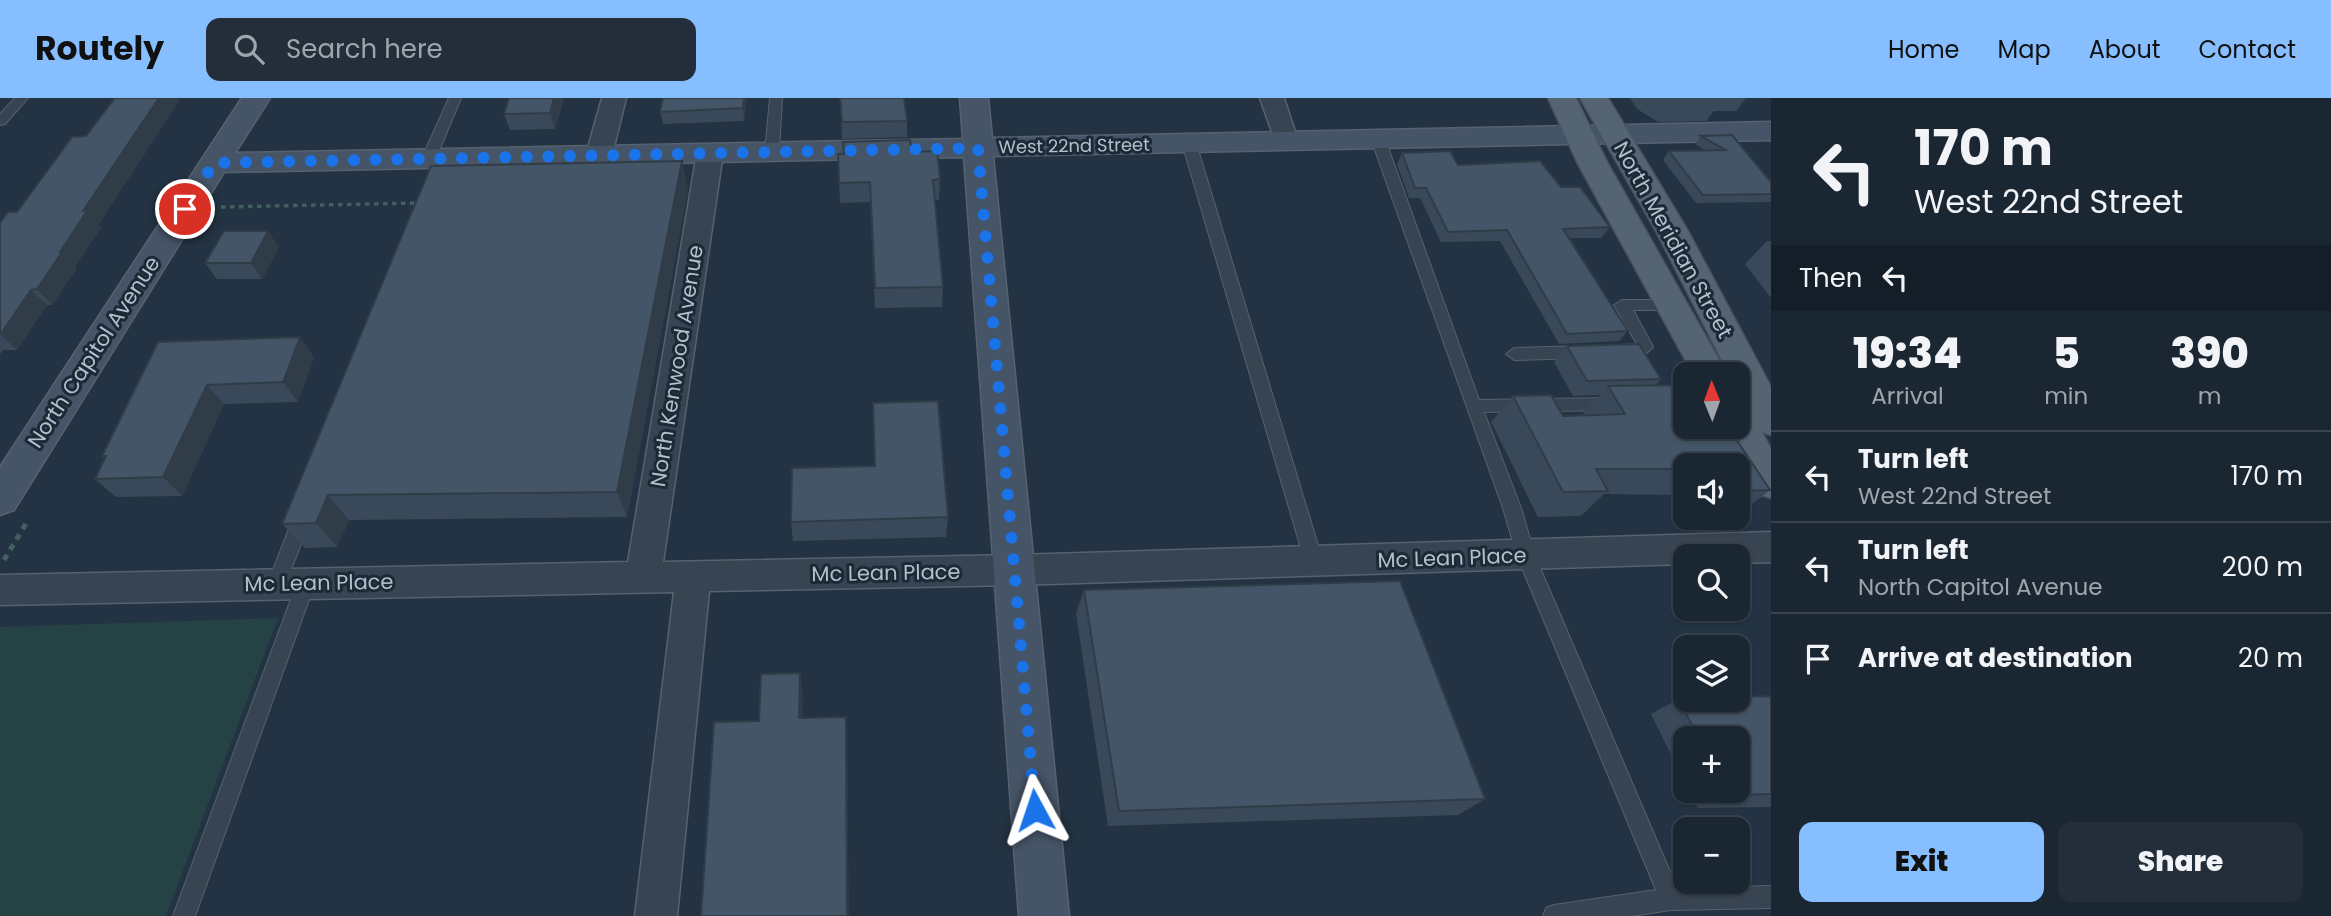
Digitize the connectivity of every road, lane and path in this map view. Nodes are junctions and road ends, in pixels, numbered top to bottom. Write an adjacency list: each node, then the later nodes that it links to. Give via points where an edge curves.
1 (22, 98): 10 (lane)
2 (256, 98): 21 (main road, North Capitol Avenue)
3 (455, 98): 20 (lane)
4 (614, 98): 19 (street)
5 (776, 98): 17 (lane)
6 (974, 98): 16 (main road)
7 (1272, 98): 14 (street)
8 (1562, 98): 12 (main road, North Meridian Street)
9 (1594, 98): 12 (main road, North Meridian Street)
10 (0, 121)
11 (1771, 131): 12 (main road, West 22nd Street)
12 (1598, 135): 13 (main road, West 22nd Street); 24 (main road, North Meridian Street, via 1592,162); 29 (main road, North Meridian Street, via 1672,231)
13 (1378, 139): 14 (main road, West 22nd Street); 28 (lane)
14 (1286, 141): 15 (main road, West 22nd Street)
15 (1189, 143): 16 (main road, West 22nd Street); 36 (lane)
16 (978, 148): 17 (main road, West 22nd Street); 37 (main road)
17 (772, 152): 18 (main road, West 22nd Street)
18 (710, 153): 19 (main road, West 22nd Street); 39 (street, North Kenwood Avenue)
19 (599, 155): 20 (main road, West 22nd Street)
20 (436, 158): 21 (main road, West 22nd Street); 22 (lane)
21 (214, 163): 32 (main road, North Capitol Avenue)
22 (427, 202): 23 (path)
23 (219, 208)
24 (1672, 306): 25 (lane, via 1622,305 1643,339 1645,347 1636,351); 26 (main road, North Meridian Street)
25 (1514, 354)
26 (1703, 362)
27 (1624, 404): 28 (lane)
28 (1473, 406): 35 (lane)
29 (1771, 421)
30 (1747, 439): 31 (main road)
31 (1771, 483)
32 (0, 499)
33 (306, 506): 40 (lane)
34 (1771, 547): 35 (street, Mc Lean Place)
35 (1526, 556): 36 (street, Mc Lean Place); 43 (lane)
36 (1314, 562): 37 (street, Mc Lean Place)
37 (1015, 570): 38 (street, Mc Lean Place); 46 (main road)
38 (693, 577): 39 (street, Mc Lean Place); 45 (street)
39 (643, 578): 40 (street, Mc Lean Place)
40 (291, 584): 41 (street, Mc Lean Place); 44 (lane)
41 (0, 590)
42 (1771, 897): 43 (lane)
43 (1671, 899): 47 (lane)
44 (184, 916)
45 (656, 916)
46 (1044, 916)
47 (1553, 916)

